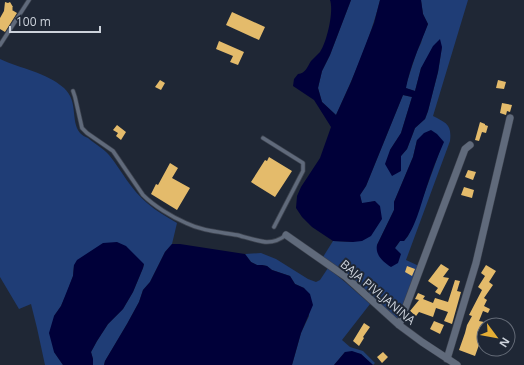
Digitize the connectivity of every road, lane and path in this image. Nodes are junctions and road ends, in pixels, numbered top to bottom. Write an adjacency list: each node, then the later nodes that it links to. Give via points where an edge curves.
1 (29, 0): 2 (lane)
2 (0, 45)
3 (73, 91): 8 (lane, via 82,128 113,151 148,199 186,224 199,228 266,242)
4 (510, 118): 10 (street, via 476,263)
5 (263, 138): 7 (lane, via 303,163 303,171)
6 (470, 146): 9 (street, via 465,149 460,161)
7 (274, 227)
8 (286, 235): 9 (street, BAJA PIVLJANINA, via 346,277)
9 (399, 325): 10 (street, BAJA PIVLJANINA)
10 (447, 359): 11 (street, BAJA PIVLJANINA)
11 (457, 365)

